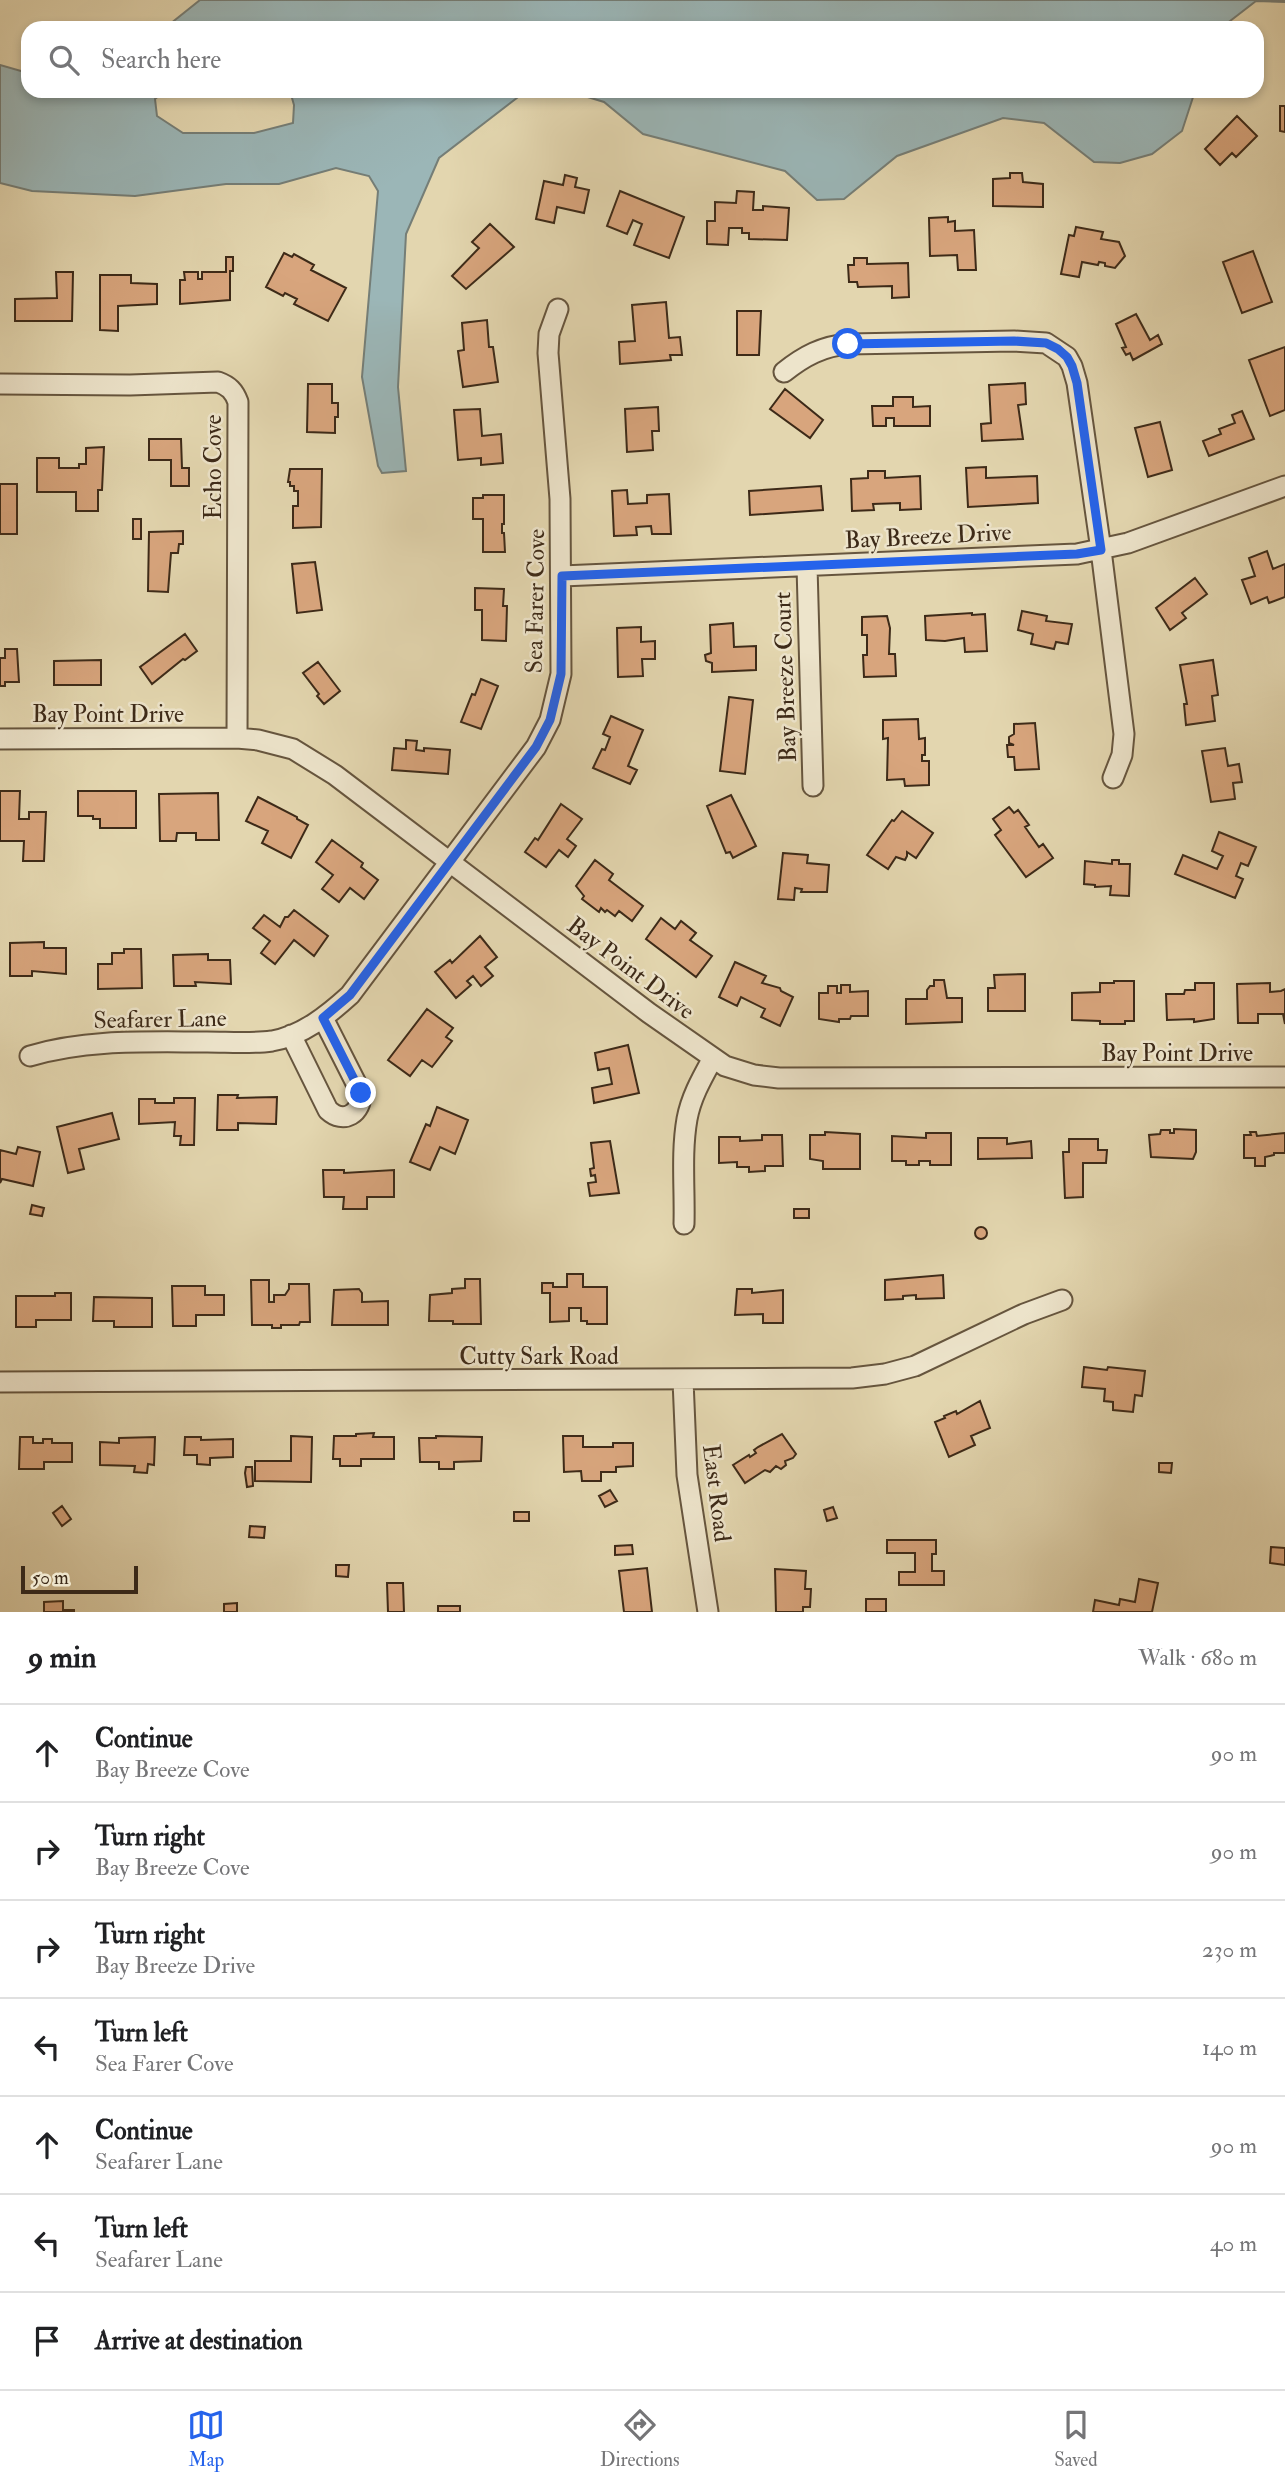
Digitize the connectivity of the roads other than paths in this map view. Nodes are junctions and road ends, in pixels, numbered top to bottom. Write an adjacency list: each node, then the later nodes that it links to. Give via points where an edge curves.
1 (558, 309): 7 (street, Sea Farer Cove, via 548,354 561,499)
2 (784, 372): 5 (street, via 814,352 848,344 1014,341 1046,343 1058,349 1072,366 1077,383)
3 (0, 384): 8 (street, Echo Cove, via 236,380)
4 (1285, 486): 5 (street, Bay Breeze Drive)
5 (1101, 550): 6 (street, Bay Breeze Drive); 10 (street, via 1124,734)
6 (807, 566): 7 (street, Bay Breeze Drive); 11 (street, Bay Breeze Court)
7 (562, 576): 12 (street, Sea Farer Cove, via 561,674 550,720 536,747)
8 (237, 738): 9 (street, Bay Point Drive); 12 (street, Bay Point Drive, via 293,749 335,775)
9 (0, 739)
10 (1113, 778)
11 (813, 786)
12 (450, 863): 13 (street, Seafarer Lane, via 350,995); 16 (street, Bay Point Drive)
13 (323, 1018): 14 (street, Seafarer Lane); 14 (street, via 361,1093 353,1114 337,1117 328,1110)
14 (291, 1035): 15 (street, Seafarer Lane, via 272,1041 72,1046)
15 (30, 1056)
16 (713, 1058): 17 (street, Bay Point Drive, via 754,1075 779,1078); 18 (street, via 687,1117)
17 (1285, 1077)
18 (684, 1224)
19 (1062, 1300): 20 (street, Cutty Sark Road, via 937,1357 886,1374)
20 (683, 1380): 21 (street, Cutty Sark Road); 22 (street, East Road, via 687,1475)
21 (0, 1382)
22 (708, 1612)

